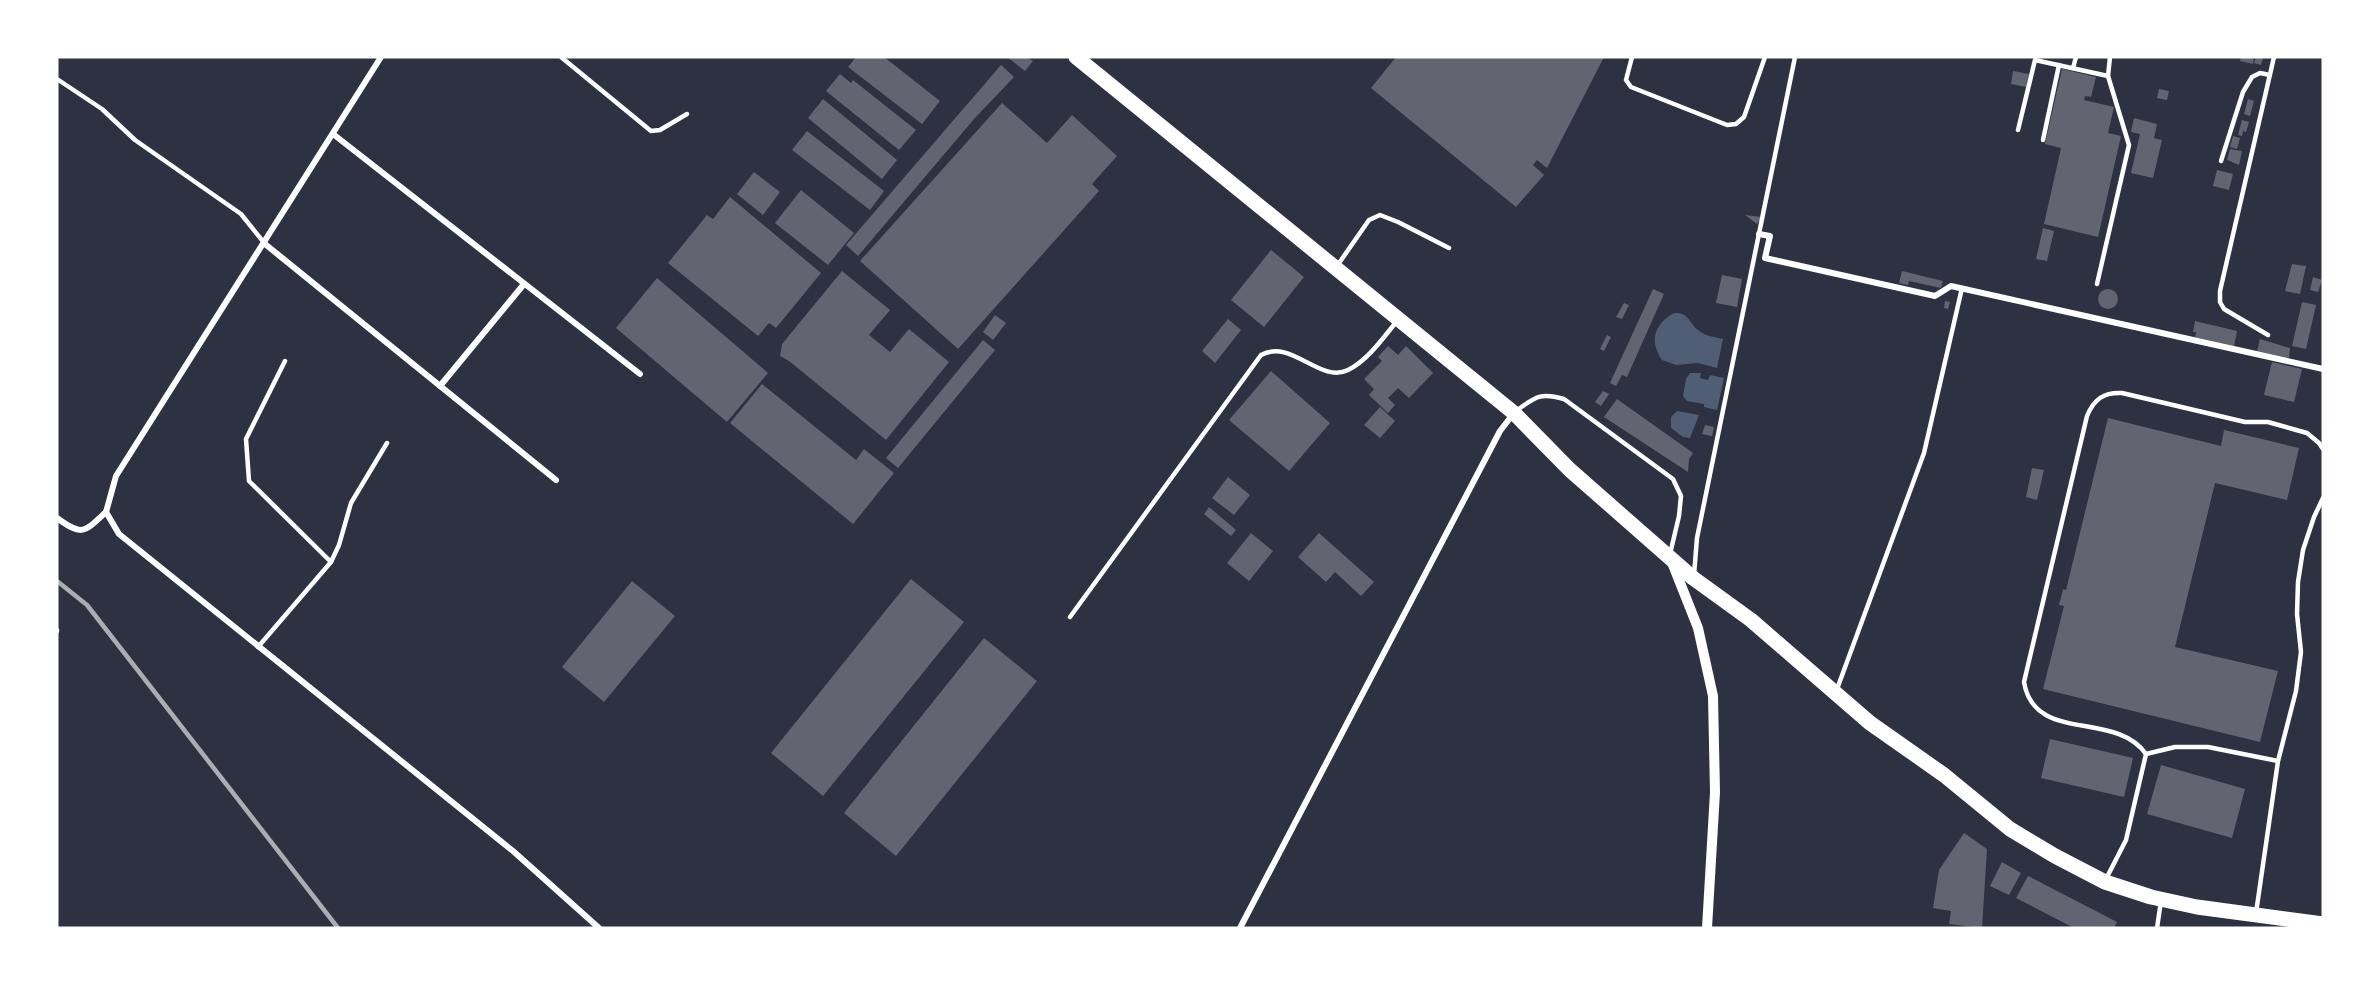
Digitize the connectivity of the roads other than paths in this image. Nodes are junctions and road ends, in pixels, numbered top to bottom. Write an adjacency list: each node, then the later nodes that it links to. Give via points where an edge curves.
1 (381, 57): 17 (street)
2 (561, 57): 15 (lane, via 651,131)
3 (1076, 57): 23 (main road)
4 (1632, 57): 5 (lane, via 1626,80 1631,87 1727,124 1736,124 1744,117)
5 (1765, 57)
6 (1795, 57): 20 (lane)
7 (2076, 57): 11 (lane)
8 (2110, 57): 13 (lane)
9 (2274, 57): 12 (lane)
10 (2059, 66): 11 (lane); 16 (lane, via 2035,60); 18 (lane)
11 (2073, 68): 13 (lane)
12 (2270, 75): 19 (lane, via 2260,73 2247,84); 28 (lane, via 2220,291 2220,302 2230,314)
13 (2108, 76): 25 (lane, via 2129,145)
14 (57, 78): 21 (lane, via 102,109 135,140 241,214)
15 (687, 114)
16 (2018, 130)
17 (333, 134): 21 (street); 24 (street)
18 (2043, 140)
19 (2221, 161)
20 (1759, 234): 26 (street, via 1770,236 1765,258 1935,296 1951,286); 42 (lane, via 1697,538)
21 (265, 244): 32 (street); 38 (street, via 116,476)
22 (1449, 248): 23 (lane, via 1380,216 1369,220)
23 (1336, 268): 27 (main road)
24 (524, 284): 31 (street); 32 (street)
25 (2097, 284)
26 (1962, 288): 30 (street); 45 (lane, via 1924,453)
27 (1399, 319): 33 (main road); 43 (lane, via 1374,349 1347,371 1329,372 1282,351 1270,350 1261,355)
28 (2268, 335)
29 (285, 361): 41 (lane, via 246,439 249,481)
30 (2323, 369)
31 (640, 374)
32 (440, 386): 36 (street)
33 (1514, 413): 40 (main road, via 1570,470); 40 (lane, via 1532,399 1548,394 1564,399 1673,478 1681,496); 53 (street, via 1500,431)
34 (387, 443): 41 (lane, via 351,503)
35 (2323, 449): 46 (lane, via 2307,433 2268,422 2245,422 2122,393 2104,395 2090,407 2024,682 2030,702 2046,717 2124,735)
36 (556, 480)
37 (2323, 498): 47 (lane, via 2303,550 2297,614 2301,652 2296,691)
38 (106, 512): 39 (street, via 80,531); 44 (street, via 119,534)
39 (57, 518)
40 (1670, 557): 42 (main road); 54 (street, via 1698,628 1713,696 1715,792)
41 (331, 562): 44 (lane)
42 (1693, 578): 45 (main road, via 1751,620)
43 (1071, 617)
44 (258, 646): 52 (street, via 513,851)
45 (1835, 693): 48 (main road, via 2010,829)
46 (2146, 754): 47 (lane, via 2175,747 2208,747); 48 (lane, via 2126,840)
47 (2278, 761): 50 (lane)
48 (2105, 882): 49 (main road)
49 (2162, 899): 50 (main road); 55 (lane)
50 (2255, 916): 51 (main road)
51 (2323, 924)
52 (599, 928)
53 (1239, 928)
54 (1707, 928)
55 (2157, 928)

